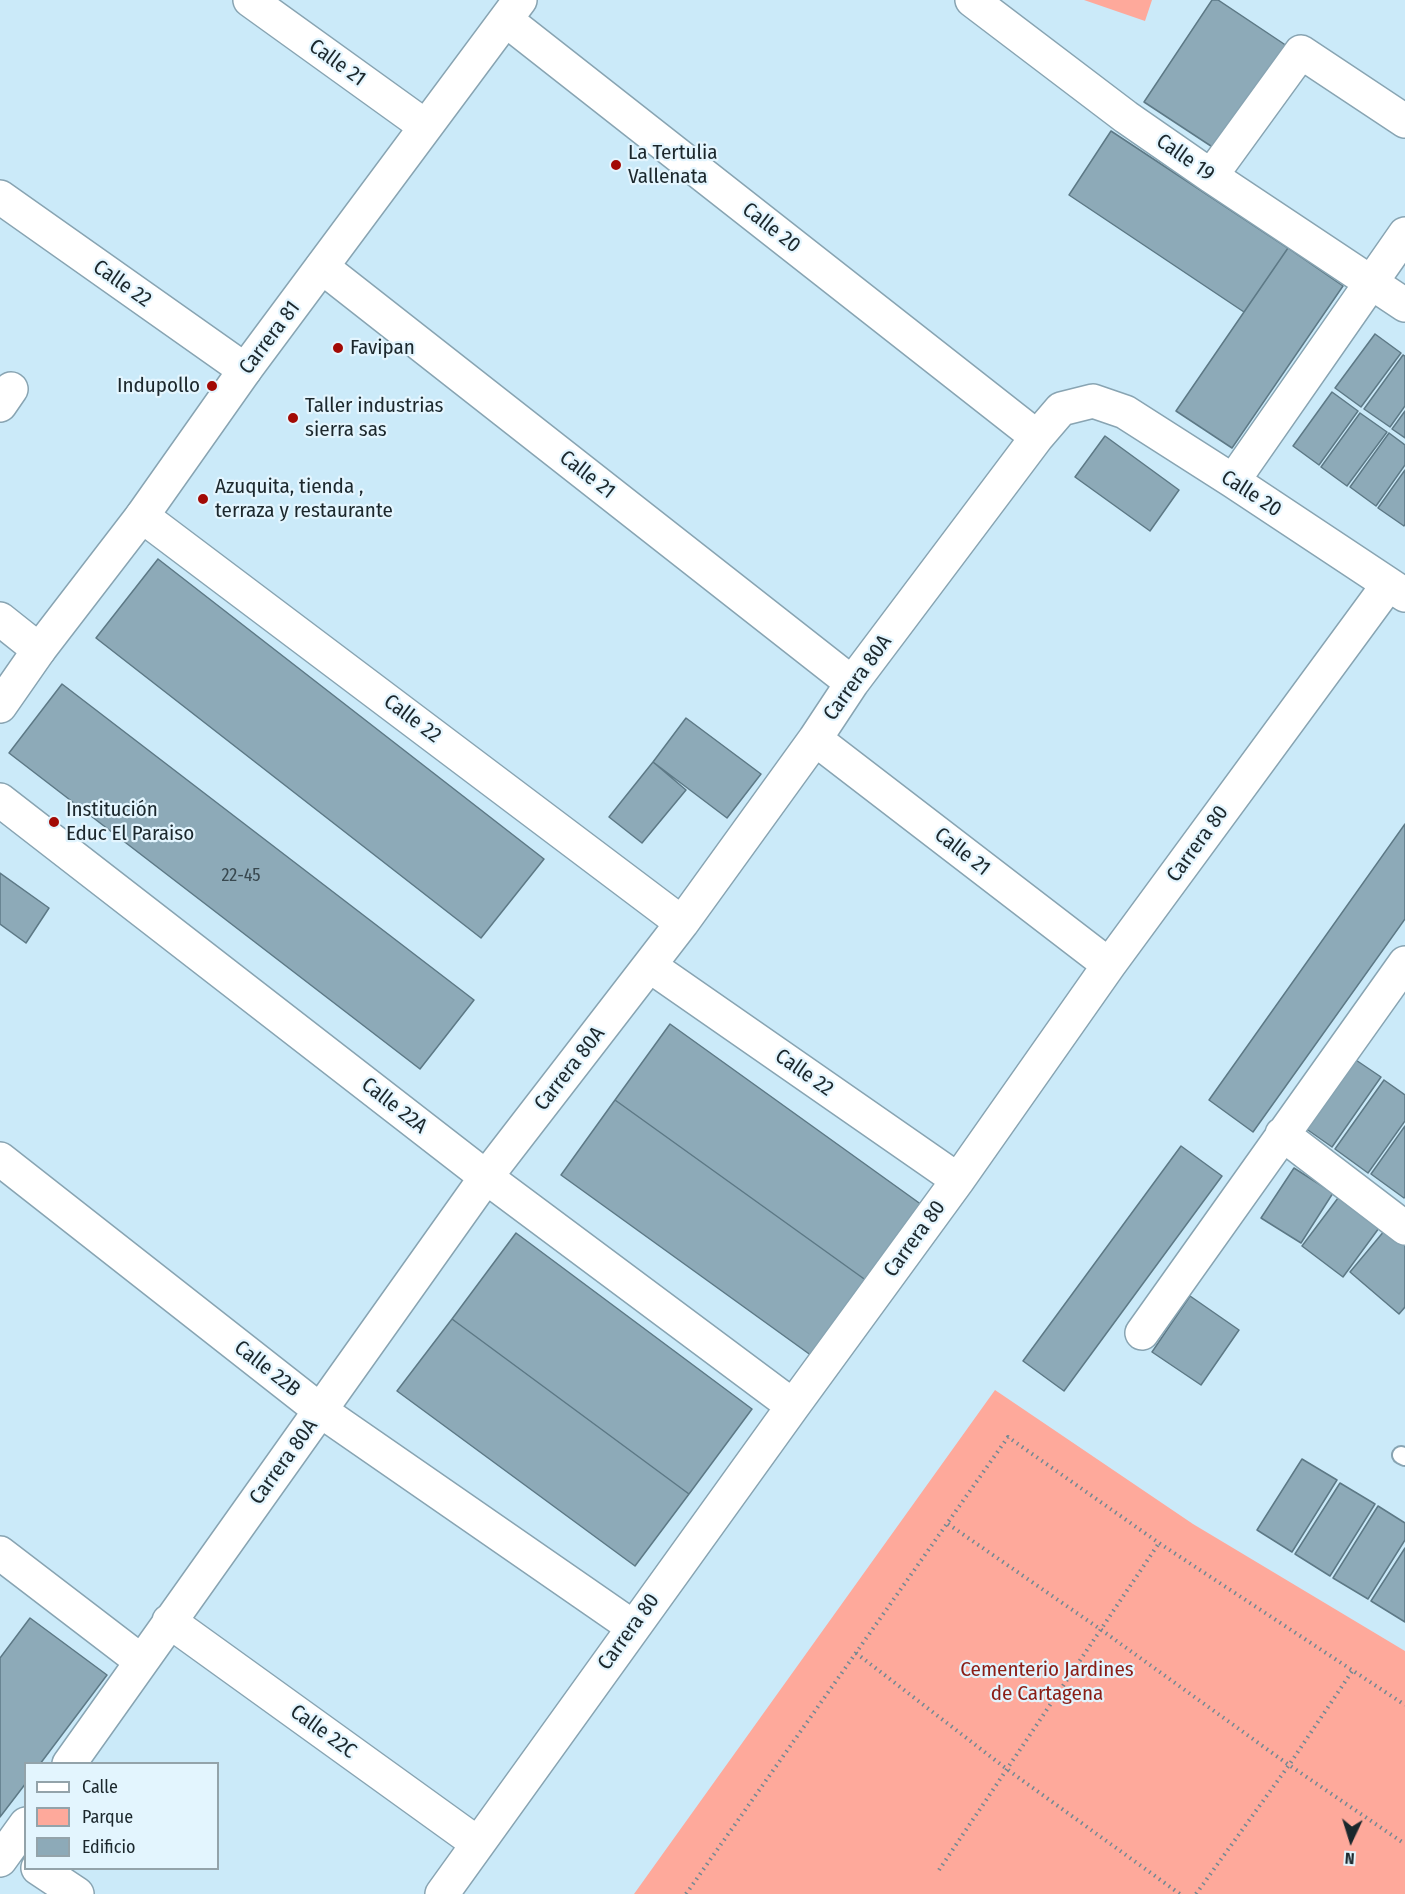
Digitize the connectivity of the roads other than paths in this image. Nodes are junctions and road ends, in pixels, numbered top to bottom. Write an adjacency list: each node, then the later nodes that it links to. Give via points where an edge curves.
1 (250, 0): 5 (street, Calle 21)
2 (972, 0): 6 (street, Calle 19)
3 (513, 10): 5 (street, Carrera 81); 14 (street, Calle 20)
4 (1405, 121): 6 (street, via 1301,52)
5 (425, 126): 9 (street, Carrera 81)
6 (1211, 177): 10 (street, Calle 19)
7 (0, 197): 12 (street, Calle 22)
8 (1405, 234): 10 (street)
9 (322, 267): 12 (street, Carrera 81); 20 (street, Calle 21)
10 (1370, 283): 11 (street, Calle 19); 15 (street)
11 (1405, 305)
12 (245, 370): 16 (street, Carrera 81)
13 (1093, 401): 14 (street, Carrera 80A, via 1061,410); 15 (street, Calle 20, via 1125,412)
14 (1037, 437): 20 (street, Carrera 80A)
15 (1233, 481): 17 (street, Calle 20)
16 (142, 516): 19 (street, Carrera 81); 24 (street, Calle 22)
17 (1396, 590): 26 (street, Carrera 80)
18 (0, 618): 19 (street)
19 (39, 650): 21 (street, Carrera 81)
20 (852, 683): 22 (street, Carrera 80A)
21 (0, 706)
22 (815, 739): 24 (street, Carrera 80A); 26 (street, Calle 21)
23 (0, 800): 30 (street, Calle 22A)
24 (682, 922): 27 (street, Carrera 80A)
25 (1405, 963): 28 (street)
26 (1109, 965): 31 (street, Carrera 80)
27 (650, 966): 30 (street, Carrera 80A); 31 (street, Calle 22)
28 (1282, 1134): 32 (street); 33 (street)
29 (0, 1159): 35 (street, Calle 22B)
30 (486, 1177): 34 (street, Calle 22A); 35 (street, Carrera 80A)
31 (958, 1180): 34 (street, Carrera 80)
32 (1405, 1228)
33 (1142, 1333)
34 (793, 1406): 38 (street, Carrera 80)
35 (321, 1412): 37 (street, Carrera 80A); 38 (street, Calle 22B)
36 (0, 1553): 39 (street)
37 (169, 1621): 39 (street, Carrera 80A); 41 (street, Calle 22C)
38 (633, 1627): 41 (street, Carrera 80)
39 (141, 1661): 40 (street, Carrera 80A)
40 (70, 1762)
41 (477, 1843): 44 (street, Carrera 80)
42 (40, 1870): 43 (street)
43 (77, 1894)
44 (442, 1894)

